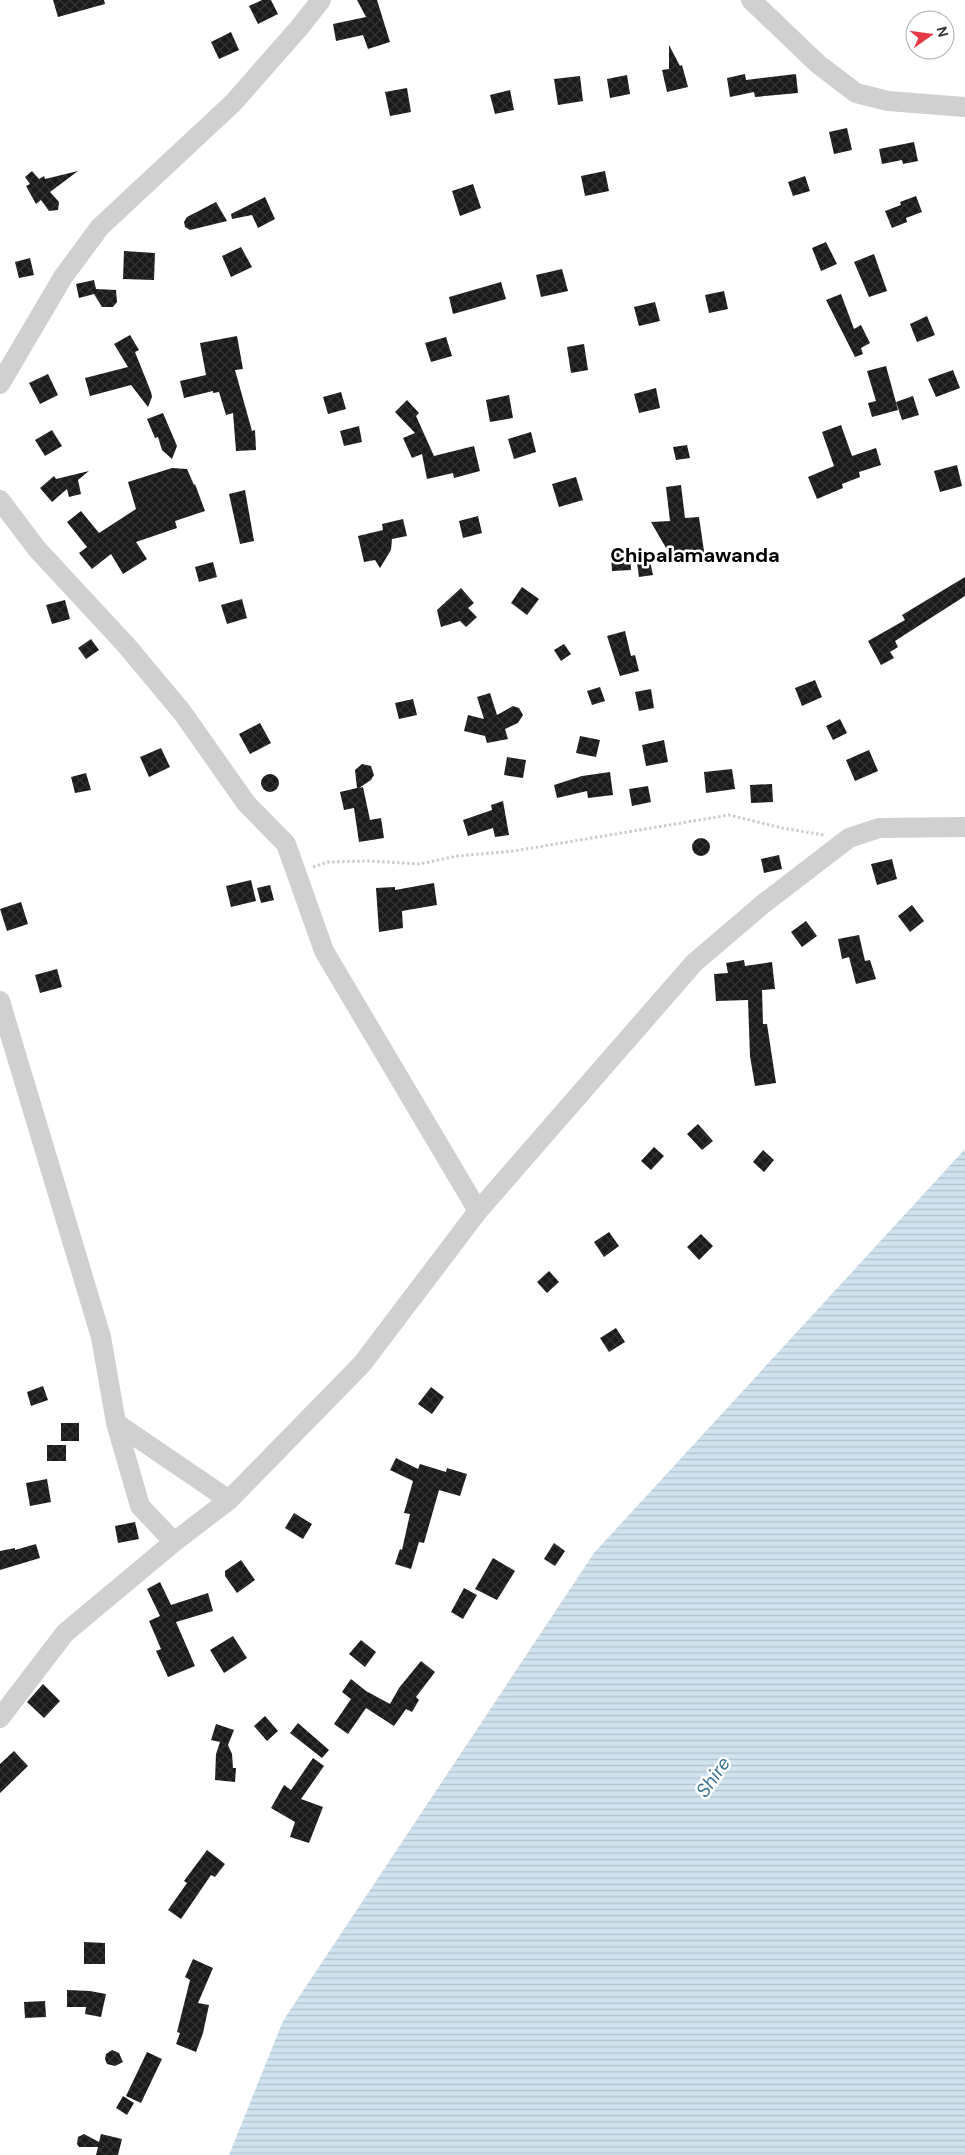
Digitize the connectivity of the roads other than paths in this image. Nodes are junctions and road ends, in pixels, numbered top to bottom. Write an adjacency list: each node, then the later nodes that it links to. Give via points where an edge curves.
1 (321, 0): 4 (street, via 232,103 100,227 63,277)
2 (751, 0): 3 (street, via 818,64 856,93 888,101)
3 (965, 107)
4 (0, 384)
5 (0, 500): 8 (street, via 37,548 182,712 246,803 286,844 324,951)
6 (965, 827): 8 (street, via 879,828 847,839 763,904 694,963)
7 (0, 1001): 9 (street, via 101,1337)
8 (478, 1211): 10 (street, via 362,1364)
9 (116, 1423): 10 (street); 11 (street, via 140,1506)
10 (228, 1500): 11 (street)
11 (174, 1542): 12 (street, via 65,1633)
12 (0, 1718)

